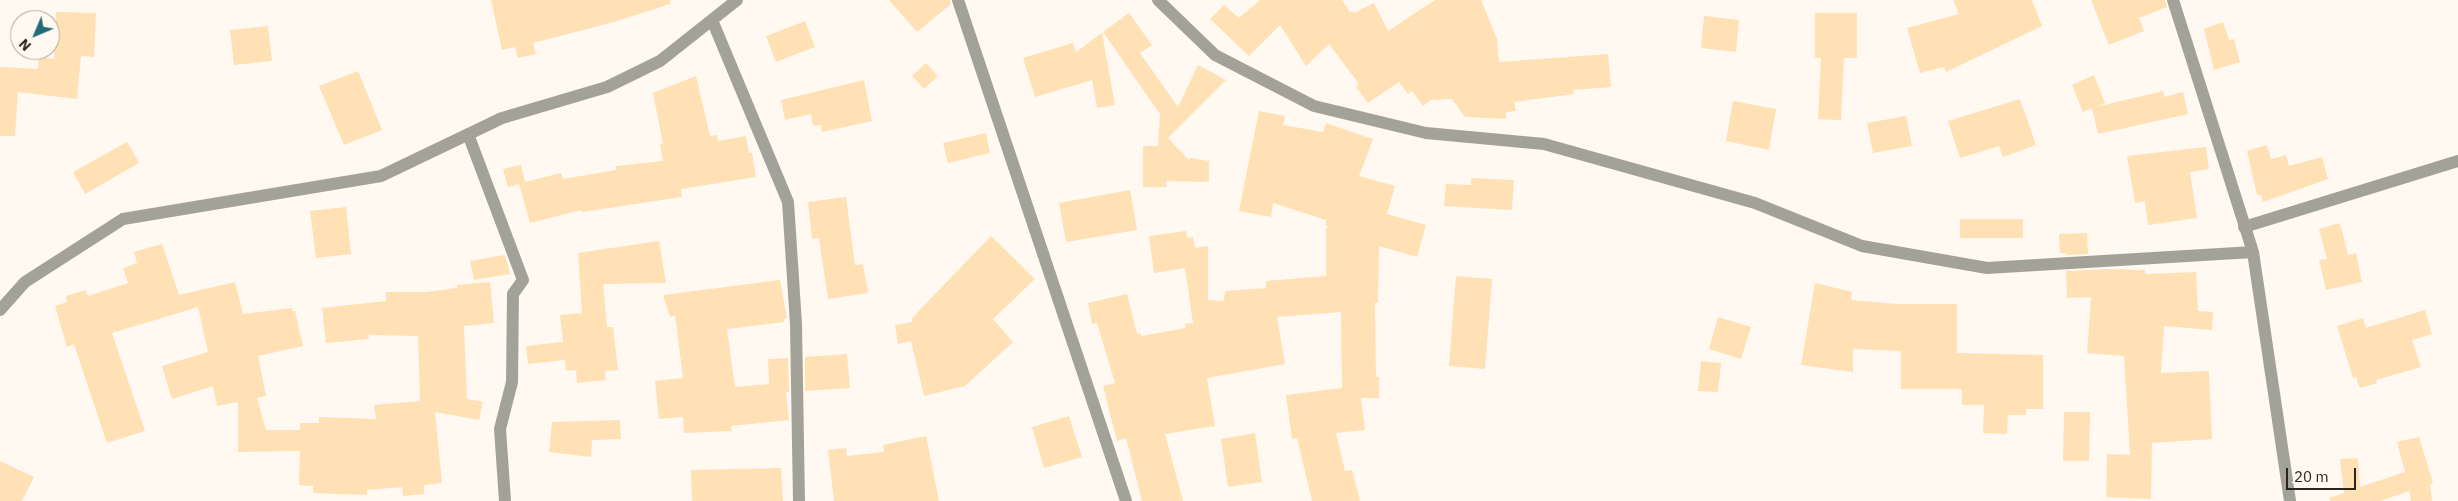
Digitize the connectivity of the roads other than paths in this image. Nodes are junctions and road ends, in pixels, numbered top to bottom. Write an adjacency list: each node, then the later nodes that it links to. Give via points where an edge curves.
1 (737, 0): 5 (street)
2 (958, 0): 14 (street)
3 (1158, 0): 9 (street, via 1215,55 1314,106 1426,132 1544,144 1755,203 1862,246 1987,268)
4 (2173, 0): 8 (street)
5 (712, 20): 6 (street, via 660,61 607,87 502,118); 13 (street, via 788,202 796,324)
6 (468, 134): 10 (street, via 381,176 123,220); 12 (street, via 523,280 513,294 512,382 500,429)
7 (2458, 161): 8 (street)
8 (2244, 227): 9 (street)
9 (2253, 252): 15 (street)
10 (5, 296): 11 (street)
11 (0, 310)
12 (505, 501)
13 (799, 501)
14 (1126, 501)
15 (2290, 501)

